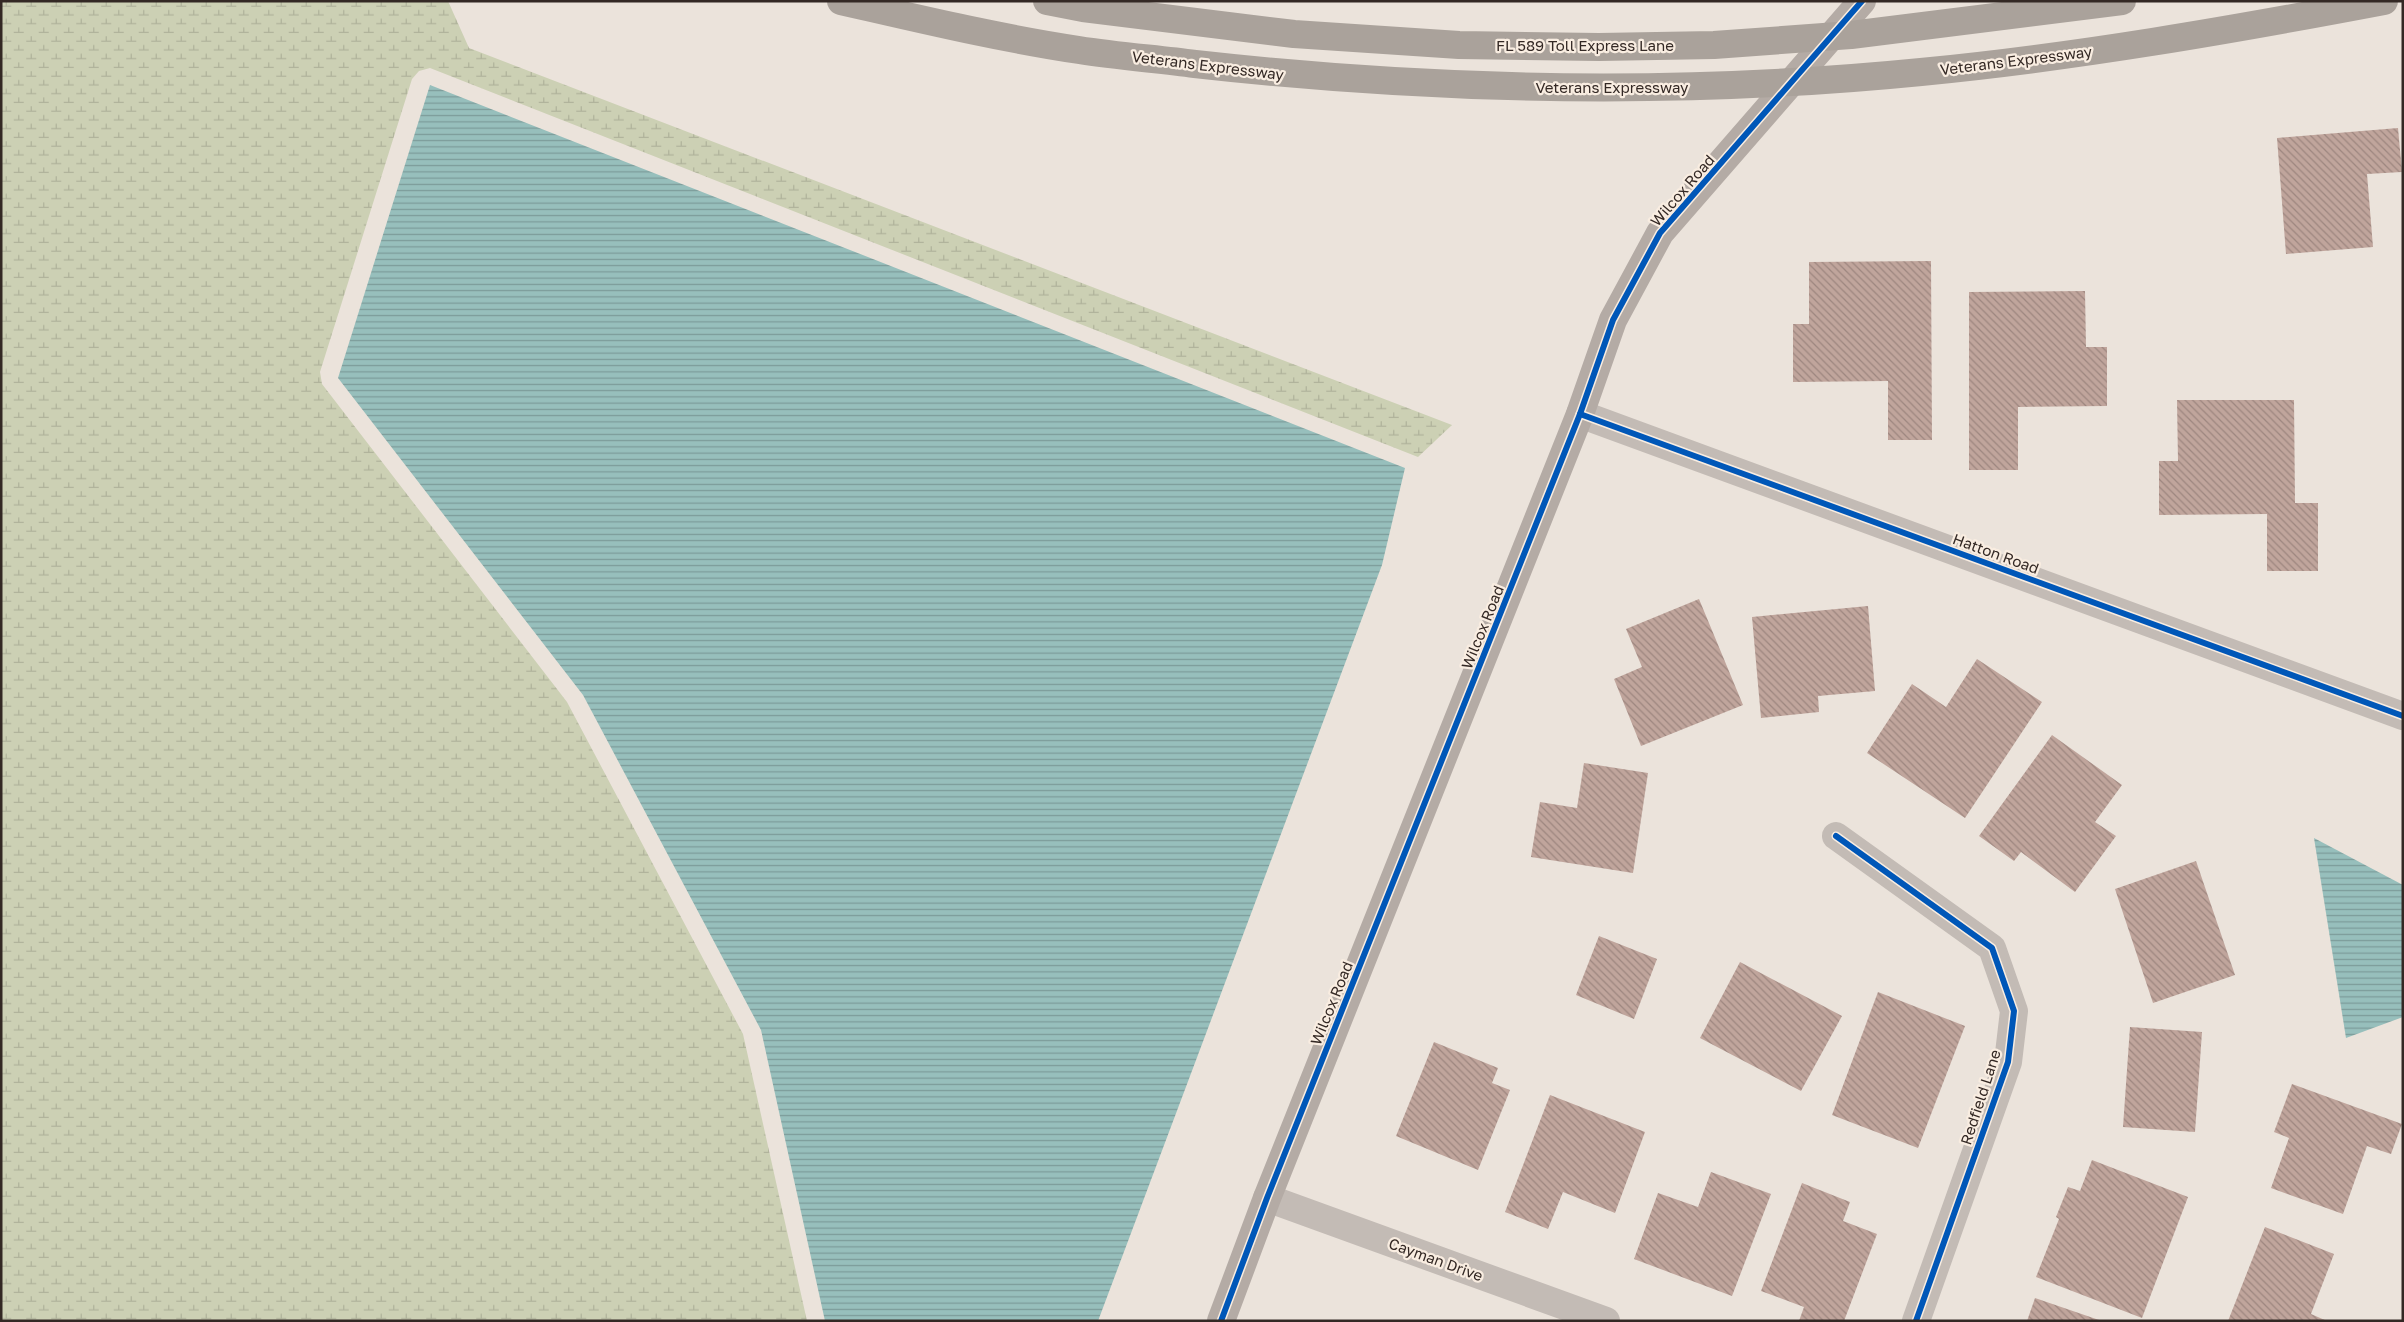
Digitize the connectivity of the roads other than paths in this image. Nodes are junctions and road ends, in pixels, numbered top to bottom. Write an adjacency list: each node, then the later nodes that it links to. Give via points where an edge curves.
1 (842, 1): 5 (highway, Veterans Expressway, via 1078,50 1295,75 1559,88 1768,84 1923,72 2042,58)
2 (1047, 1): 4 (highway, FL 589 Toll Express Lane, via 1294,34 1459,45 1599,47 1714,45 1851,35)
3 (1862, 1): 6 (street, Wilcox Road, via 1660,233 1613,320)
4 (2122, 1)
5 (2384, 1)
6 (1580, 414): 7 (street, Hatton Road); 9 (street, Wilcox Road)
7 (2403, 716)
8 (1836, 836): 12 (street, Redfield Lane, via 1992,948 2014,1011 2008,1062)
9 (1267, 1198): 10 (street, Wilcox Road); 11 (street, Cayman Drive)
10 (1221, 1321)
11 (1606, 1321)
12 (1916, 1321)

